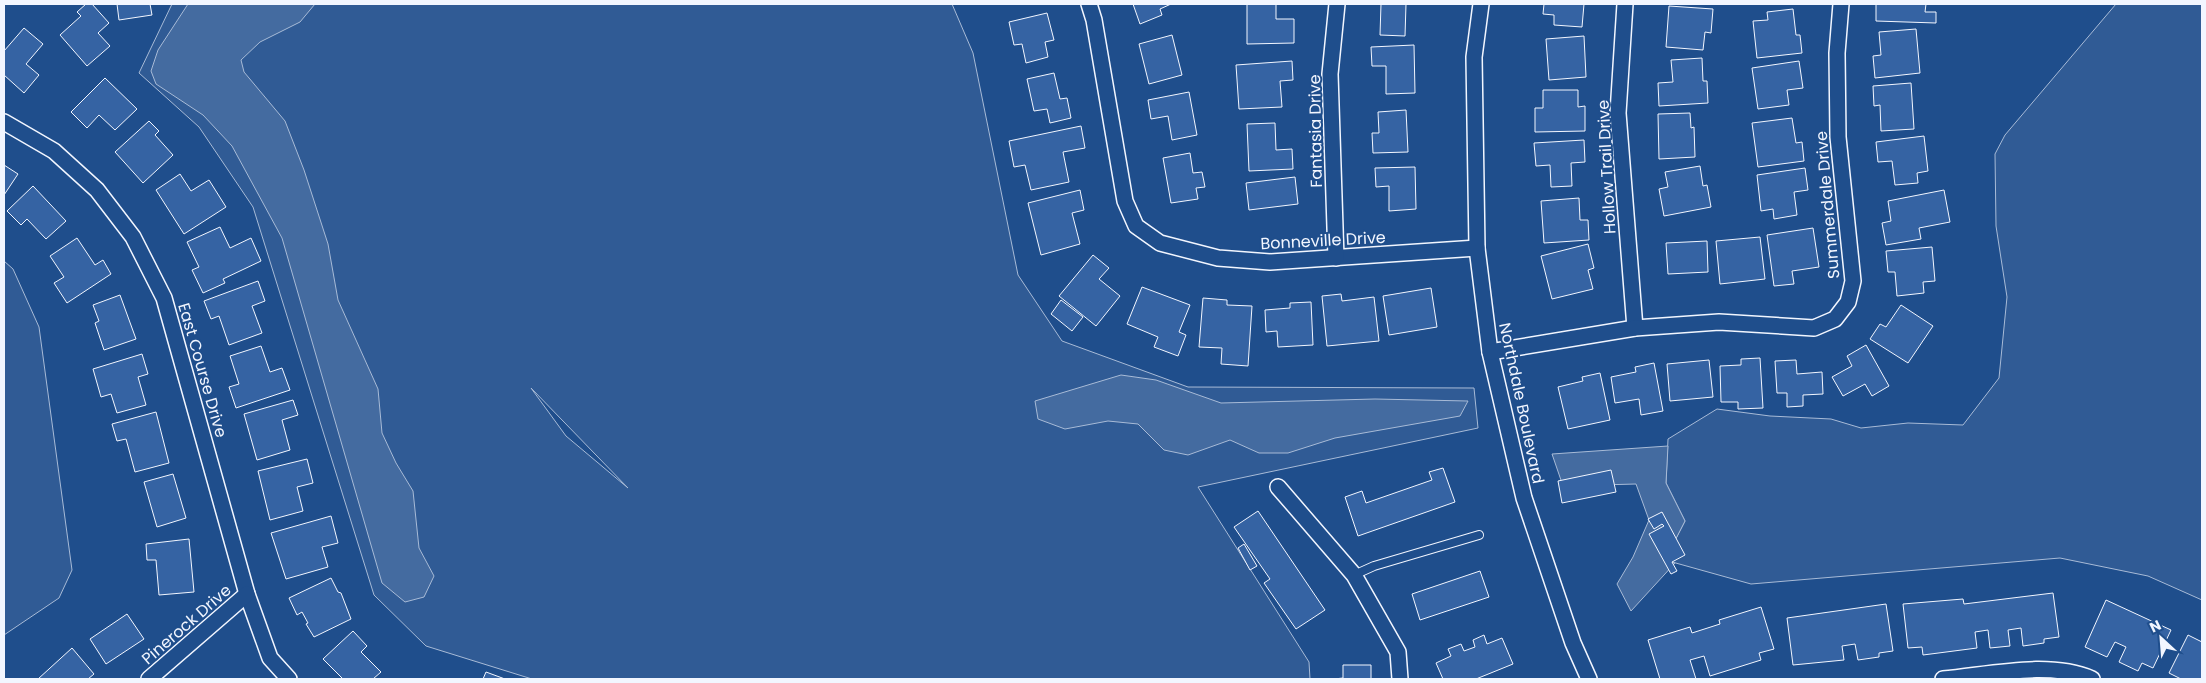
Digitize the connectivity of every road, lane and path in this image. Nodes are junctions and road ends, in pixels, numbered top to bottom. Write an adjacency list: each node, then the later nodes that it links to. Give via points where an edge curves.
1 (1089, 4): 8 (street, Bonneville Drive, via 1125,201 1136,226 1160,243 1218,258 1270,262)
2 (1338, 4): 8 (street, Fantasia Drive, via 1330,74)
3 (1480, 4): 7 (street, Northdale Boulevard, via 1474,57)
4 (1625, 4): 9 (street, Hollow Trail Drive, via 1618,113)
5 (1841, 4): 9 (street, Summerdale Drive, via 1837,53 1838,137 1853,282 1848,302 1835,319 1814,328 1719,322)
6 (4, 122): 14 (street, East Course Drive, via 54,151 97,190 138,246 164,298)
7 (1477, 248): 8 (street, Bonneville Drive); 10 (street, Northdale Boulevard)
8 (1336, 258)
9 (1634, 328): 10 (street, Summerdale Drive)
10 (1490, 352): 19 (street, Northdale Boulevard, via 1524,498)
11 (1278, 487): 13 (street)
12 (1480, 535): 13 (lane, via 1374,566)
13 (1354, 575): 18 (street, via 1398,652)
14 (247, 594): 16 (street, Pinerock Drive); 17 (street, East Course Drive, via 270,658)
15 (2045, 674): 20 (street); 21 (street, via 2080,674)
16 (149, 679)
17 (289, 679)
18 (1400, 679)
19 (1589, 679)
20 (1943, 679)
21 (2092, 679)

